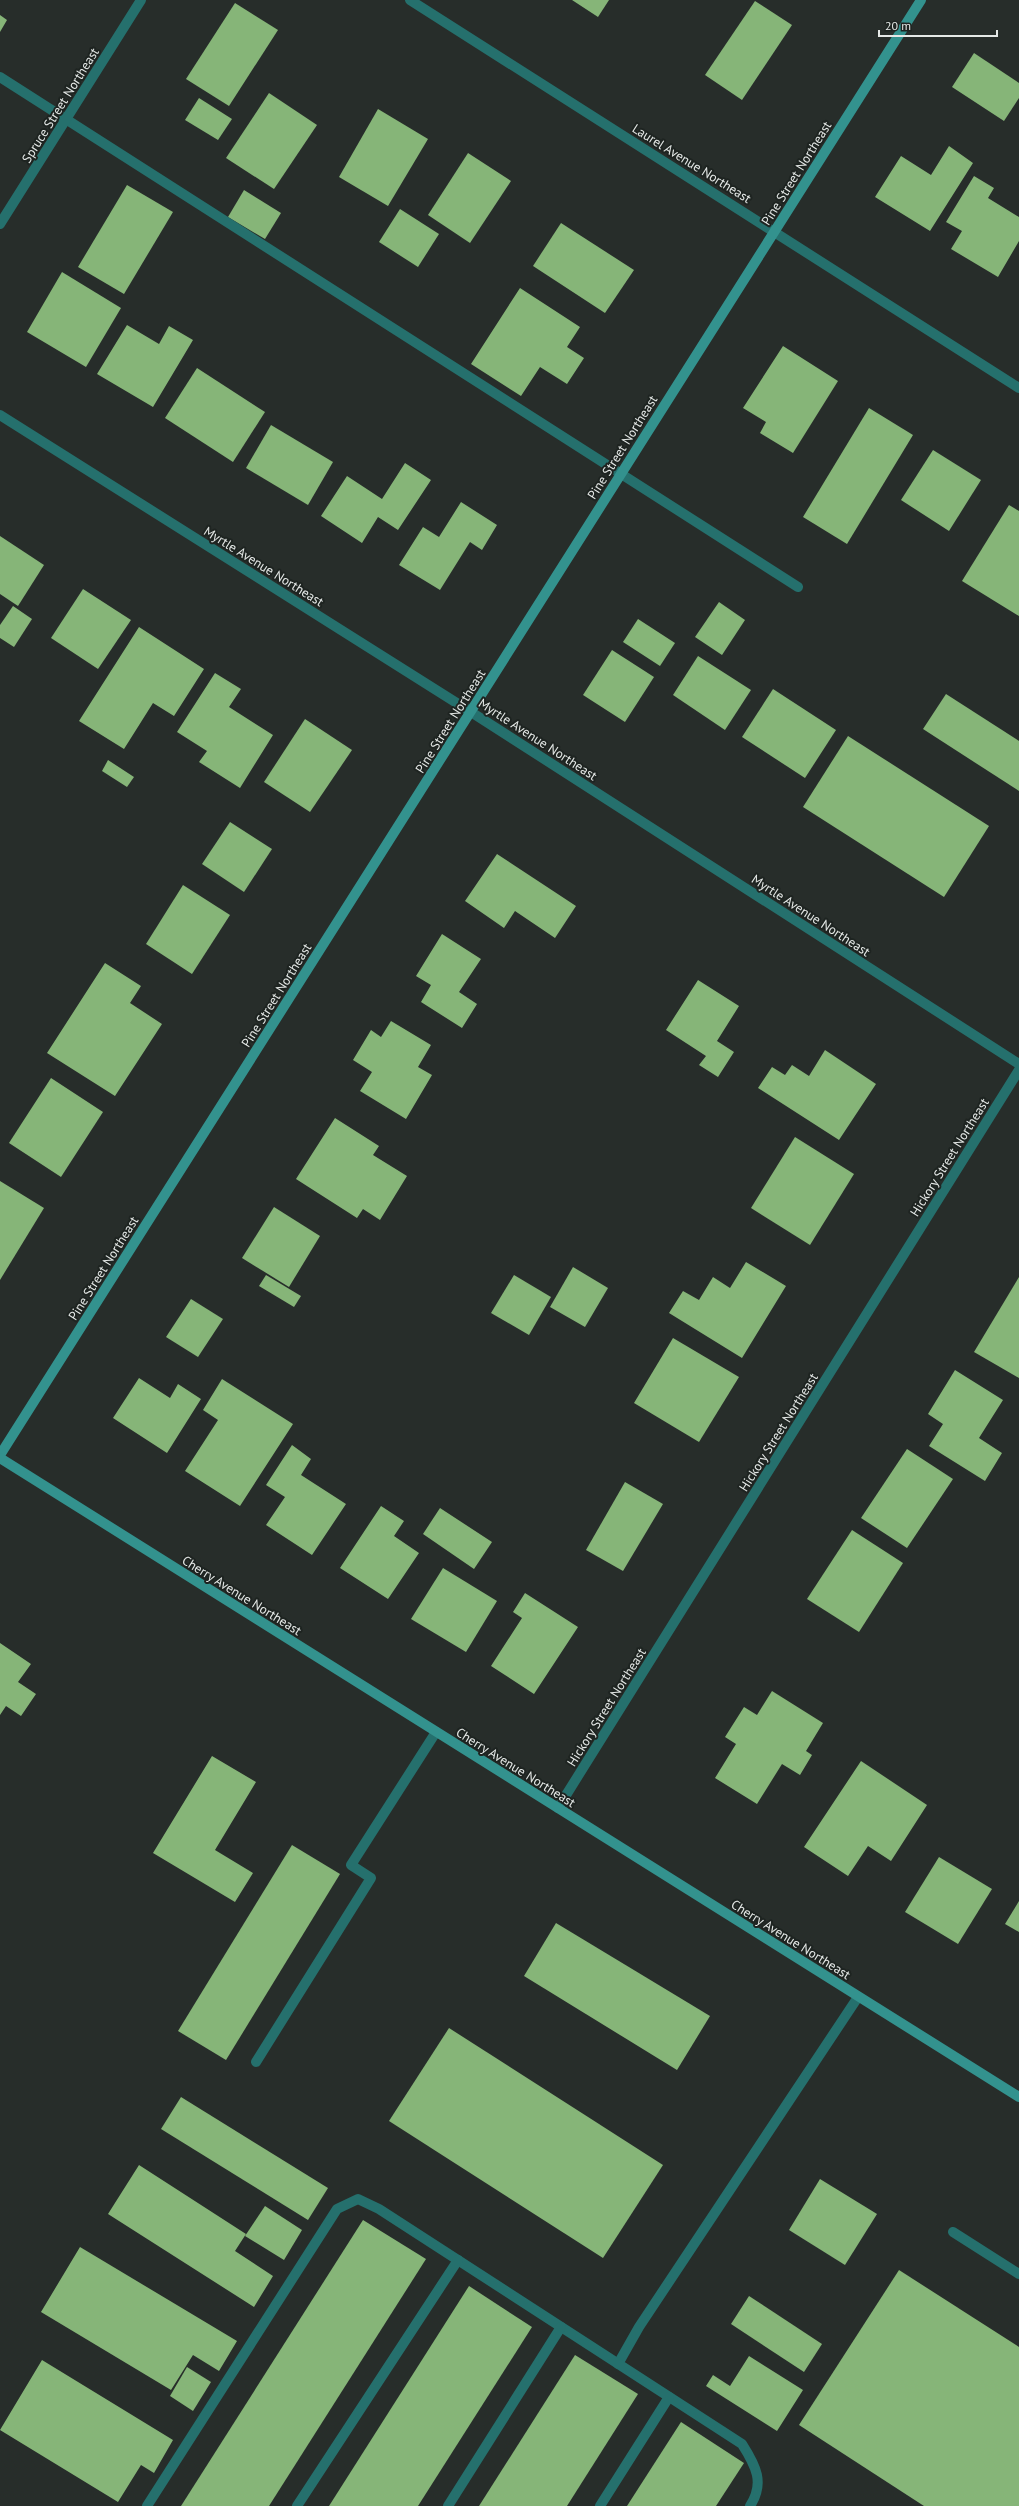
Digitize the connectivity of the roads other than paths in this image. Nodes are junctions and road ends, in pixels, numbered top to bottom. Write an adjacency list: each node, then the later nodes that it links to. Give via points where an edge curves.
1 (141, 0): 5 (street, Spruce Street Northeast)
2 (410, 0): 7 (street, Laurel Avenue Northeast)
3 (921, 0): 7 (main road, Pine Street Northeast)
4 (0, 77): 5 (street)
5 (66, 118): 6 (street, Spruce Street Northeast); 10 (street)
6 (0, 224)
7 (775, 231): 8 (street, Laurel Avenue Northeast); 10 (main road, Pine Street Northeast)
8 (1019, 388)
9 (0, 414): 12 (street, Myrtle Avenue Northeast)
10 (621, 472): 11 (street); 12 (main road, Pine Street Northeast)
11 (798, 587)
12 (471, 712): 13 (street, Myrtle Avenue Northeast); 15 (main road, Pine Street Northeast)
13 (1019, 1064)
14 (1019, 1070): 17 (street, Hickory Street Northeast)
15 (0, 1456): 16 (main road, Cherry Avenue Northeast)
16 (436, 1732): 17 (main road, Cherry Avenue Northeast); 19 (street, via 351,1865 371,1878)
17 (558, 1808): 18 (main road, Cherry Avenue Northeast)
18 (858, 1997): 20 (main road, Cherry Avenue Northeast); 25 (street)
19 (256, 2062)
20 (1019, 2097)
21 (953, 2232): 23 (street)
22 (458, 2260): 24 (street); 27 (street, via 380,2209 358,2199 337,2209); 28 (street)
23 (1019, 2274)
24 (561, 2327): 25 (street); 29 (street)
25 (618, 2364): 26 (street)
26 (669, 2397): 30 (street); 31 (street, via 742,2444 756,2465 758,2494)
27 (147, 2506)
28 (297, 2506)
29 (448, 2506)
30 (600, 2506)
31 (750, 2506)

